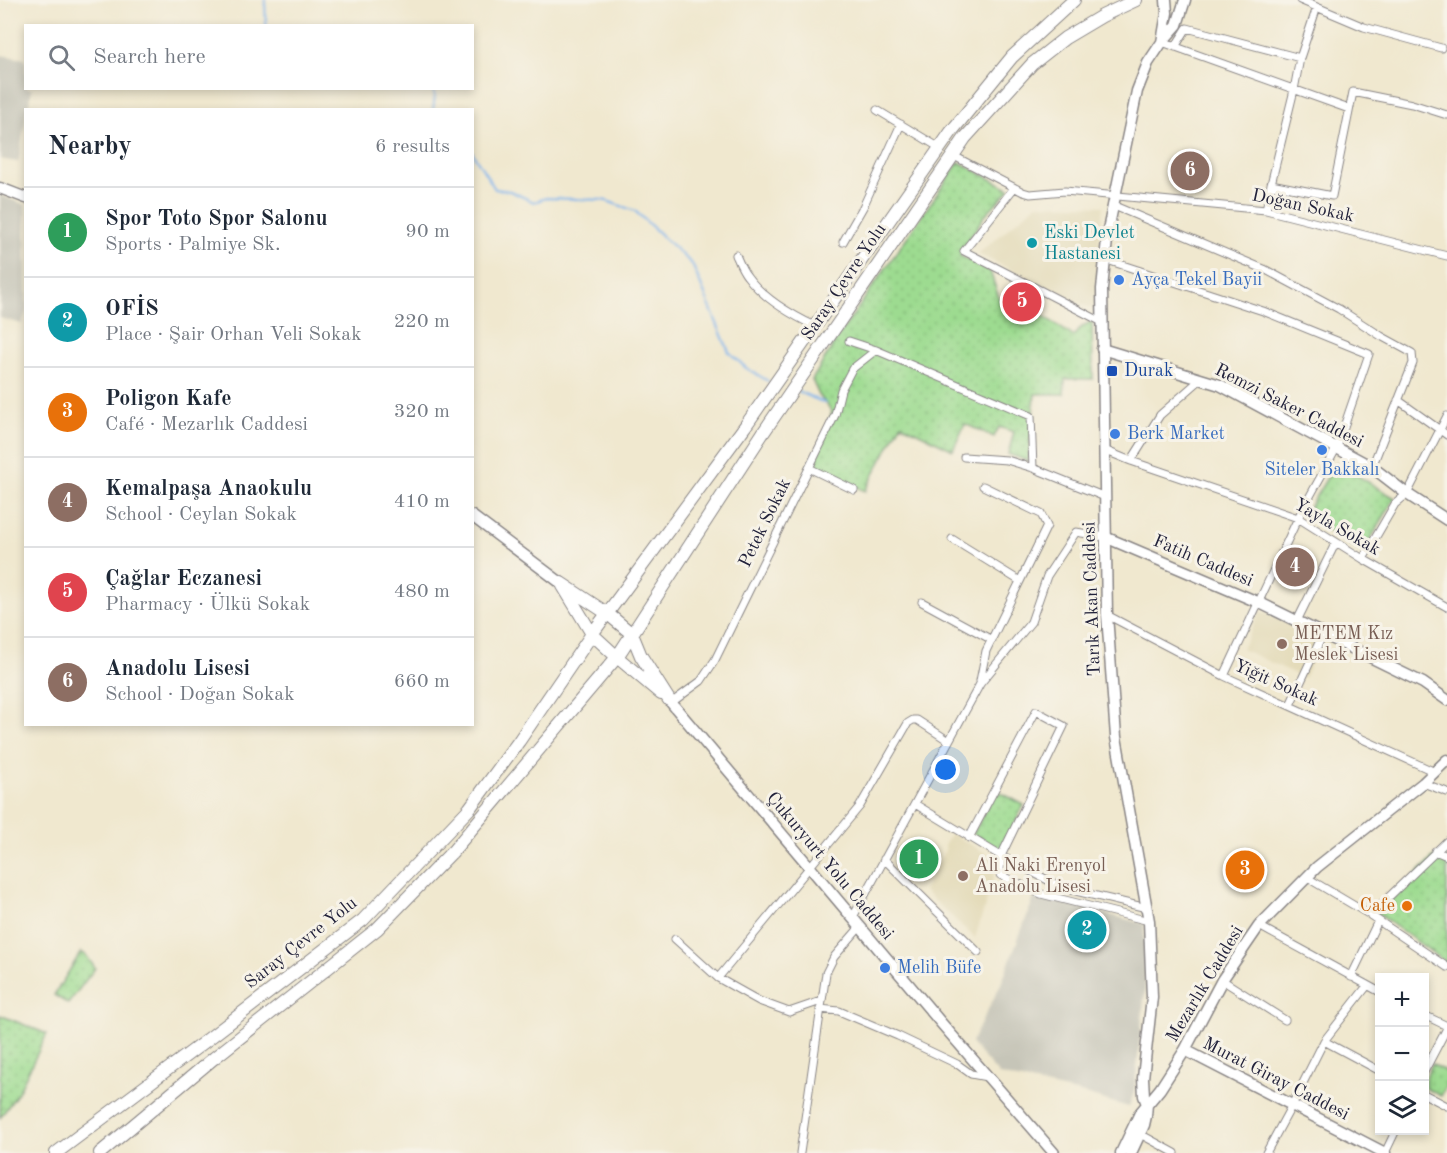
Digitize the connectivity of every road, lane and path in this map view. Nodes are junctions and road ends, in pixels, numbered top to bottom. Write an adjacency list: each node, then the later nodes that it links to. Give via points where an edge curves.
1 (1074, 0): 16 (highway, Saray Çevre Yolu, via 1012,57)
2 (1136, 0): 17 (highway, Saray Çevre Yolu, via 1065,38 1032,64)
3 (1166, 0): 7 (main road)
4 (1185, 0): 7 (main road, Tarık Akan Caddesi, via 1177,25)
5 (1300, 0): 6 (street)
6 (1317, 7): 9 (street, via 1364,27); 10 (street)
7 (1162, 42): 8 (street); 22 (main road, Tarık Akan Caddesi, via 1137,91)
8 (1175, 47): 10 (street, via 1187,28); 11 (street)
9 (1441, 48)
10 (1300, 58): 11 (street)
11 (1294, 90): 12 (street); 18 (street)
12 (1349, 109): 14 (street, via 1353,92); 18 (street, via 1332,196)
13 (877, 110): 15 (street)
14 (1447, 115)
15 (901, 124): 16 (street); 24 (street)
16 (940, 148): 29 (highway, Saray Çevre Yolu)
17 (952, 155): 20 (street, Doğan Sokak); 65 (highway, Saray Çevre Yolu)
18 (1271, 184): 23 (street)
19 (0, 188): 21 (main road)
20 (1014, 188): 22 (street, Doğan Sokak, via 1030,194 1065,191); 28 (street, via 964,251)
21 (24, 197)
22 (1113, 200): 23 (street, Doğan Sokak); 27 (main road, Tarık Akan Caddesi); 34 (street, via 1266,270 1412,353 1413,363)
23 (1266, 210): 26 (street, Doğan Sokak)
24 (843, 242)
25 (736, 255): 29 (street, via 759,289 791,314)
26 (1447, 256)
27 (1104, 259): 28 (main road, Tarık Akan Caddesi); 38 (street, via 1263,311 1369,354)
28 (1102, 322): 31 (main road, Tarık Akan Caddesi)
29 (815, 326): 61 (highway, Saray Çevre Yolu)
30 (849, 341): 32 (street)
31 (1102, 349): 33 (main road, Remzi Saker Caddesi); 39 (main road, Tarık Akan Caddesi)
32 (876, 350): 43 (street, Petek Sokak, via 852,369); 44 (street, via 1031,416)
33 (1201, 379): 38 (main road, Remzi Saker Caddesi, via 1220,385); 41 (street, via 1160,415)
34 (1398, 400): 36 (street); 42 (street)
35 (1447, 416): 36 (street)
36 (1439, 430): 37 (street); 47 (street)
37 (1447, 435)
38 (1337, 447): 42 (main road, Remzi Saker Caddesi); 50 (street)
39 (1104, 450): 41 (street, Yayla Sokak); 48 (main road, Tarık Akan Caddesi)
40 (964, 457): 44 (street, via 1007,460)
41 (1131, 461): 50 (street, Yayla Sokak)
42 (1372, 467): 47 (main road, Remzi Saker Caddesi)
43 (809, 468): 46 (street); 72 (street, Petek Sokak, via 715,660 701,681)
44 (1033, 468): 48 (street)
45 (984, 486): 56 (street, via 1041,514 1047,526)
46 (854, 490)
47 (1407, 494): 51 (main road, Remzi Saker Caddesi); 55 (street, via 1395,504)
48 (1105, 497): 52 (main road, Tarık Akan Caddesi)
49 (474, 518): 57 (main road)
50 (1298, 518): 54 (street, Yayla Sokak); 59 (street)
51 (1447, 520)
52 (1105, 537): 59 (main road, Fatih Caddesi); 62 (main road, Tarık Akan Caddesi); 70 (street, via 1076,532 1047,576 1031,622)
53 (952, 539): 56 (street)
54 (1336, 542): 55 (street, Yayla Sokak); 63 (street)
55 (1364, 559): 60 (street, Yayla Sokak)
56 (1020, 581): 67 (street)
57 (561, 583): 61 (highway); 64 (highway)
58 (922, 602): 67 (street)
59 (1260, 603): 63 (main road, Fatih Caddesi); 69 (street)
60 (1447, 607)
61 (608, 614): 64 (highway, Saray Çevre Yolu); 65 (highway)
62 (1107, 615): 69 (street, Yiğit Sokak); 90 (main road, Tarık Akan Caddesi, via 1116,737)
63 (1297, 621): 66 (main road, Fatih Caddesi)
64 (592, 634): 68 (highway); 121 (highway, Saray Çevre Yolu, via 469,808 363,920)
65 (632, 634): 68 (highway, Saray Çevre Yolu); 72 (highway)
66 (1323, 634): 71 (main road, Fatih Caddesi, via 1423,683); 73 (street)
67 (992, 640): 70 (street)
68 (617, 657): 72 (highway); 122 (highway, Saray Çevre Yolu, via 453,851 377,929)
69 (1224, 676): 73 (street, Yiğit Sokak)
70 (980, 684): 74 (street)
71 (1447, 700)
72 (670, 702): 86 (main road, Çukuryurt Yolu Caddesi)
73 (1290, 705): 76 (street, Yiğit Sokak)
74 (949, 741): 79 (street); 86 (street, via 917,720 908,723 861,806)
75 (1447, 760): 76 (main road, Mezarlık Caddesi)
76 (1436, 772): 77 (main road, Mezarlık Caddesi)
77 (1423, 783): 78 (street); 87 (main road, Mezarlık Caddesi)
78 (1447, 792)
79 (915, 804): 80 (street); 85 (street)
80 (969, 838): 83 (street); 83 (street, via 1036,711 1064,726)
81 (1447, 841): 82 (street)
82 (1435, 851): 84 (street); 91 (street)
83 (1001, 856): 88 (street); 89 (street, via 1000,875)
84 (1447, 856)
85 (884, 860): 92 (street); 98 (street)
86 (810, 866): 92 (main road, Çukuryurt Yolu Caddesi); 101 (street)
87 (1306, 877): 91 (street); 95 (main road, Mezarlık Caddesi)
88 (1042, 878): 89 (street); 90 (street, via 1064,888)
89 (1036, 891): 93 (street)
90 (1147, 908): 93 (main road, Tarık Akan Caddesi)
91 (1370, 915): 94 (street)
92 (852, 917): 96 (main road, Çukuryurt Yolu Caddesi)
93 (1149, 921): 115 (main road, Tarık Akan Caddesi, via 1152,996 1143,1078)
94 (1378, 921): 99 (street); 100 (street)
95 (1259, 926): 100 (street); 102 (main road, Mezarlık Caddesi)
96 (860, 927): 105 (street, via 834,957 826,973); 113 (main road, Çukuryurt Yolu Caddesi)
97 (675, 939): 101 (street)
98 (978, 952)
99 (1447, 967)
100 (1351, 977): 103 (street)
101 (718, 978): 105 (street, via 759,1001 789,1012)
102 (1222, 980): 107 (street); 110 (main road, Mezarlık Caddesi)
103 (1367, 986): 104 (street); 109 (street)
104 (1375, 990)
105 (821, 1005): 113 (street, via 898,1036 971,1074); 123 (street)
106 (1429, 1017): 108 (street)
107 (1285, 1020)
108 (1447, 1027): 111 (street)
109 (1324, 1041): 112 (street); 116 (street)
110 (1185, 1050): 115 (main road, Mezarlık Caddesi); 116 (main road, Murat Giray Caddesi)
111 (1429, 1064)
112 (1375, 1068)
113 (989, 1078): 119 (main road, Çukuryurt Yolu Caddesi)
114 (1429, 1096): 117 (street)
115 (1147, 1104): 118 (main road, Mezarlık Caddesi); 126 (main road, via 1135,1120)
116 (1292, 1105): 129 (street); 130 (main road, Murat Giray Caddesi)
117 (1447, 1106)
118 (1140, 1134): 127 (main road, Mezarlık Caddesi); 128 (street)
119 (1037, 1135): 124 (main road, Çukuryurt Yolu Caddesi); 125 (main road, Çukuryurt Yolu Caddesi)
120 (1394, 1135): 130 (street)
121 (56, 1153)
122 (100, 1153)
123 (800, 1153)
124 (1049, 1153)
125 (1054, 1153)
126 (1121, 1153)
127 (1131, 1153)
128 (1175, 1153)
129 (1266, 1153)
130 (1385, 1153)

